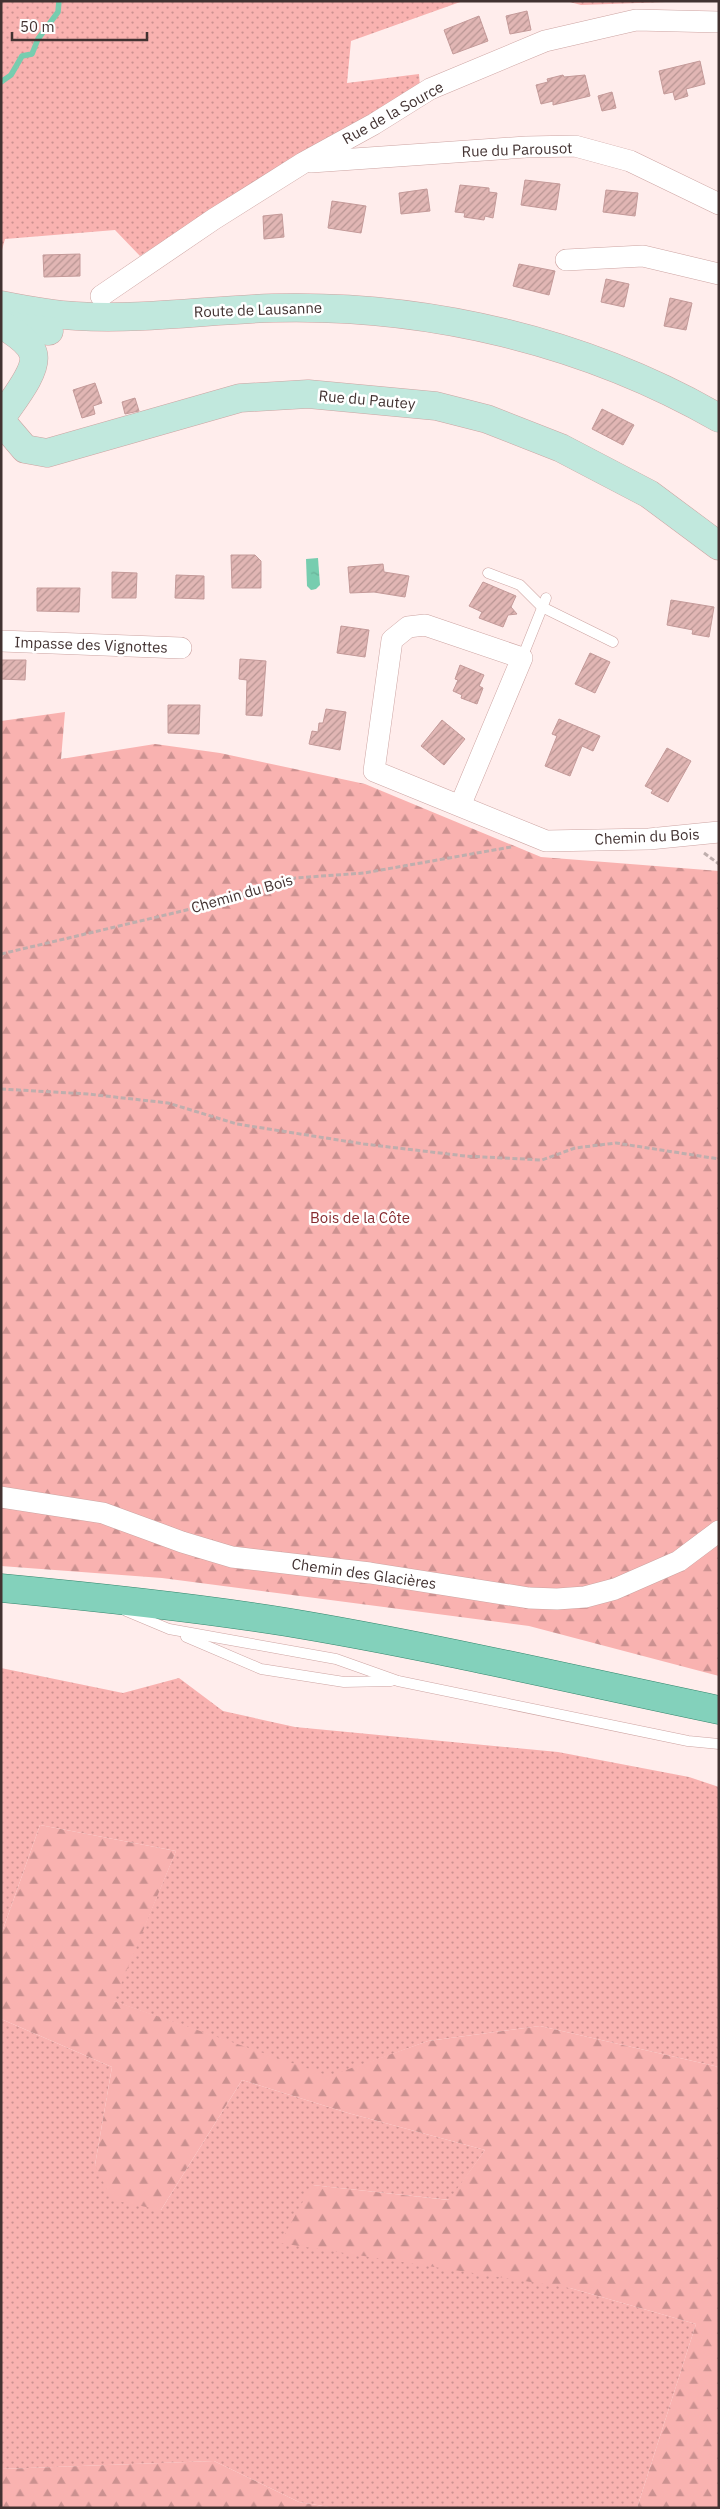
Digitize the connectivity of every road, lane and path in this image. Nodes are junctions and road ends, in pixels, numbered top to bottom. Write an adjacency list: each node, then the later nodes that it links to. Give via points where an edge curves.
1 (719, 22): 2 (street, Rue de la Source, via 636,20 545,41 430,89)
2 (303, 163): 3 (street, Rue du Parousot, via 575,146 630,161); 6 (street, Rue de la Source)
3 (719, 204)
4 (566, 260): 5 (street, via 643,256)
5 (719, 274)
6 (100, 296)
7 (3, 319): 8 (street, Route de Lausanne, via 75,333 337,320 403,323 457,332 514,336 589,358 676,395); 9 (street, via 26,341 34,362)
8 (719, 418)
9 (1, 420): 10 (street, Rue du Pautey, via 25,449 47,453 240,398 308,394 436,406 487,419 561,448 649,494)
10 (719, 546)
11 (488, 573): 12 (lane, via 520,586)
12 (544, 603): 14 (lane); 16 (lane)
13 (1, 641): 15 (street, Impasse des Vignottes)
14 (613, 642)
15 (181, 648)
16 (522, 658): 17 (street); 17 (street, Chemin du Bois, via 425,625 408,627 392,640 374,771)
17 (460, 806): 19 (street, Chemin du Bois)
18 (719, 832): 19 (street, Chemin du Bois)
19 (546, 841): 20 (path, Chemin du Bois, via 364,873 295,878 237,898)
20 (1, 954)
21 (1, 1089): 22 (path, via 168,1103 237,1124 465,1156 542,1160 575,1148 616,1143)
22 (719, 1159)
23 (1, 1497): 24 (street, Chemin des Glacières, via 103,1513 232,1557 370,1573 529,1598 585,1597 614,1589 679,1561)
24 (719, 1531)
25 (1, 1588): 26 (main road)
26 (96, 1597): 27 (lane); 29 (main road, via 227,1613 354,1634)
27 (169, 1630): 28 (lane, via 336,1659); 28 (lane, via 261,1669 344,1682)
28 (398, 1681): 30 (lane, via 688,1741)
29 (719, 1710)
30 (719, 1744)

